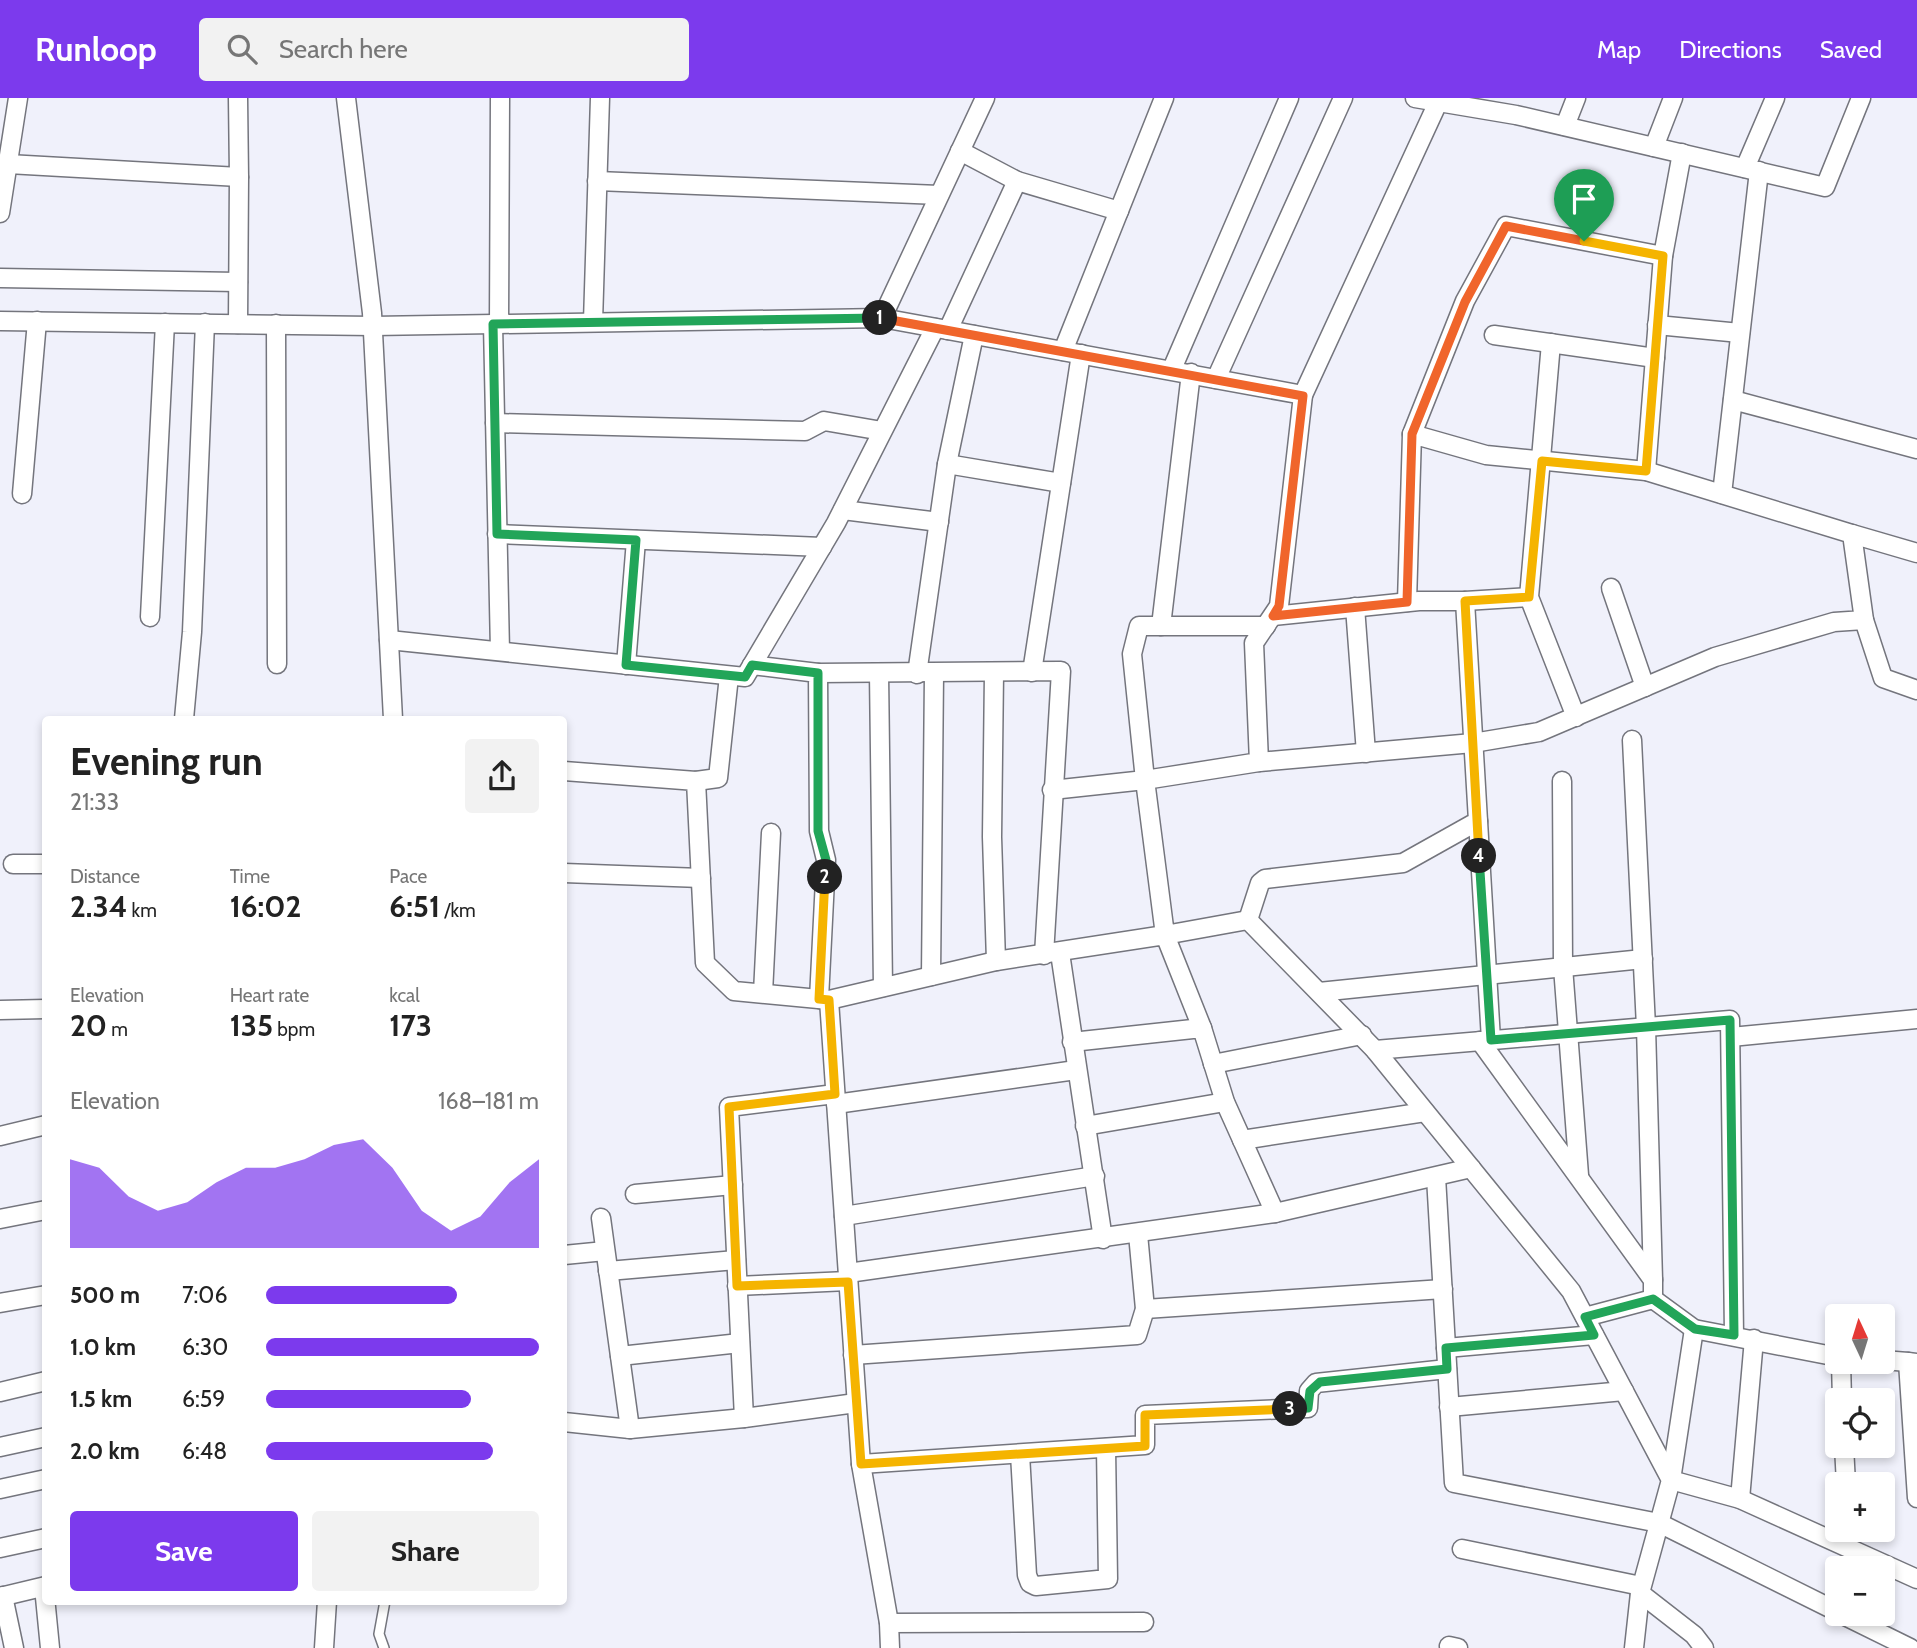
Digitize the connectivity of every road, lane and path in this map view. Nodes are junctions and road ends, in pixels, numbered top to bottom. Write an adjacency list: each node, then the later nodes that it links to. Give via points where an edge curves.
1 (18, 98): 20 (street)
2 (238, 98): 22 (street)
3 (346, 98): 41 (street)
4 (500, 98): 39 (street)
5 (600, 98): 23 (street)
6 (985, 98): 18 (street)
7 (1164, 98): 26 (street)
8 (1289, 98): 49 (street)
9 (1343, 98): 51 (street)
10 (1415, 98): 15 (street)
11 (1576, 98): 16 (street)
12 (1673, 98): 17 (street)
13 (1775, 98): 21 (street)
14 (1861, 98): 21 (street, via 1825,187)
15 (1439, 100): 16 (street); 52 (street)
16 (1565, 126): 17 (street)
17 (1654, 147): 19 (street)
18 (960, 152): 24 (street); 25 (street)
19 (1682, 153): 21 (street); 28 (street)
20 (8, 164): 22 (street); 27 (street)
21 (1752, 170): 43 (street)
22 (239, 177): 30 (street)
23 (597, 181): 25 (street); 34 (street)
24 (1017, 181): 26 (street); 42 (street)
25 (939, 195): 31 (street)
26 (1119, 211): 47 (street)
27 (0, 214)
28 (1663, 256): 40 (street); 56 (street, via 1506,226 1465,302)
29 (0, 278): 30 (street)
30 (238, 282): 37 (street)
31 (881, 318): 34 (street); 42 (street)
32 (0, 321): 33 (street)
33 (37, 321): 35 (street); 62 (street)
34 (593, 322): 39 (street)
35 (165, 323): 36 (street); 76 (street)
36 (205, 323): 37 (street); 93 (street)
37 (238, 324): 38 (street)
38 (276, 324): 41 (street); 82 (street)
39 (496, 324): 41 (street); 54 (street)
40 (1657, 325): 43 (street); 48 (street)
41 (373, 326): 80 (street)
42 (941, 329): 44 (street); 55 (street)
43 (1740, 333): 53 (street)
44 (975, 335): 47 (street); 59 (street)
45 (1494, 335): 46 (street)
46 (1551, 343): 48 (street); 58 (street)
47 (1072, 353): 49 (street); 61 (street)
48 (1655, 358): 60 (street)
49 (1172, 369): 50 (street)
50 (1191, 373): 51 (street); 79 (street)
51 (1216, 379): 52 (street)
52 (1303, 396): 78 (street, via 1279,606)
53 (1733, 400): 57 (street); 63 (street)
54 (495, 423): 55 (street, via 805,431 824,421); 66 (street)
55 (882, 431): 64 (street)
56 (1412, 434): 58 (street, via 1486,455); 74 (street)
57 (1917, 449)
58 (1542, 461): 60 (street); 72 (street)
59 (947, 464): 61 (street); 65 (street)
60 (1646, 471): 63 (street)
61 (1061, 483): 85 (street)
62 (22, 494)
63 (1722, 494): 67 (street)
64 (843, 510): 65 (street); 69 (street)
65 (939, 522): 89 (street)
66 (497, 534): 68 (street); 81 (street)
67 (1852, 534): 70 (street); 77 (street)
68 (636, 540): 69 (street); 83 (street)
69 (822, 547): 84 (street)
70 (1917, 553)
71 (1611, 588): 91 (street)
72 (1529, 597): 73 (street); 95 (street)
73 (1465, 601): 74 (street); 97 (street)
74 (1407, 602): 75 (street)
75 (1355, 607): 78 (street); 98 (street)
76 (150, 617)
77 (1864, 620): 91 (street, via 1833,622 1715,657); 92 (street, via 1883,678)
78 (1269, 621): 79 (street); 99 (street, via 1254,643)
79 (1161, 626): 101 (street, via 1139,626 1132,654)
80 (389, 640): 81 (street); 94 (street)
81 (499, 651): 83 (street)
82 (277, 664)
83 (626, 665): 90 (street)
84 (752, 665): 86 (street); 90 (street, via 745,677)
85 (1032, 672): 88 (street); 104 (street, via 1061,671)
86 (818, 673): 87 (street); 122 (street, via 818,831 826,860)
87 (878, 673): 89 (street); 119 (street)
88 (994, 673): 89 (street); 115 (street)
89 (926, 674): 118 (street)
90 (729, 676): 102 (street, via 718,778)
91 (1645, 687): 95 (street)
92 (1917, 690)
93 (184, 716)
94 (393, 716)
95 (1576, 717): 97 (street, via 1539,732)
96 (1632, 740): 114 (street)
97 (1473, 743): 98 (street); 105 (street)
98 (1366, 753): 99 (street)
99 (1259, 762): 101 (street)
100 (567, 771): 102 (street)
101 (1146, 780): 104 (street); 112 (street)
102 (696, 781): 110 (street)
103 (1562, 781): 116 (street)
104 (1052, 790): 113 (street)
105 (1478, 821): 111 (street, via 1404,863 1265,879); 117 (street)
106 (771, 833): 121 (street)
107 (13, 864): 108 (street)
108 (42, 864)
109 (567, 873): 110 (street)
110 (701, 878): 121 (street, via 705,962 734,991)
111 (1248, 920): 112 (street); 120 (street)
112 (1165, 935): 113 (street); 127 (street)
113 (1052, 954): 115 (street); 132 (street)
114 (1643, 958): 116 (street); 126 (street)
115 (996, 961): 118 (street)
116 (1563, 967): 117 (street); 128 (street)
117 (1485, 974): 120 (street); 131 (street)
118 (931, 976): 119 (street)
119 (883, 987): 122 (street)
120 (1319, 992): 129 (street)
121 (764, 993): 122 (street)
122 (824, 999): 136 (street)
123 (42, 1009): 124 (street)
124 (0, 1010)
125 (1917, 1019): 130 (street)
126 (1646, 1027): 128 (street); 130 (street, via 1730,1020); 161 (street)
127 (1202, 1028): 132 (street); 134 (street)
128 (1568, 1034): 131 (street); 144 (street)
129 (1362, 1035): 133 (street); 134 (street)
130 (1731, 1037): 171 (street)
131 (1486, 1041): 133 (street); 144 (street)
132 (1072, 1042): 135 (street)
133 (1375, 1050): 138 (street)
134 (1213, 1064): 137 (street)
135 (1076, 1070): 136 (street); 140 (street)
136 (836, 1099): 147 (street, via 729,1107); 151 (street)
137 (1225, 1102): 140 (street); 142 (street)
138 (1425, 1112): 142 (street); 143 (street)
139 (42, 1126): 141 (street)
140 (1085, 1126): 145 (street)
141 (0, 1136)
142 (1242, 1140): 150 (street)
143 (1471, 1168): 146 (street); 168 (street, via 1571,1291)
144 (1579, 1175): 161 (street)
145 (1095, 1176): 151 (street); 155 (street)
146 (1436, 1177): 150 (street); 163 (street)
147 (733, 1185): 148 (street); 158 (street)
148 (635, 1194)
149 (42, 1211): 153 (street)
150 (1275, 1213): 154 (street)
151 (844, 1216): 160 (street)
152 (601, 1217): 156 (street)
153 (0, 1219)
154 (1138, 1234): 155 (street); 167 (street)
155 (1102, 1239): 160 (street)
156 (606, 1251): 157 (street); 159 (street)
157 (567, 1255)
158 (736, 1260): 159 (street); 162 (street)
159 (608, 1271): 177 (street)
160 (848, 1277): 162 (street); 176 (street)
161 (1653, 1280): 165 (street)
162 (737, 1286): 173 (street)
163 (1443, 1289): 167 (street); 174 (street)
164 (42, 1296): 166 (street)
165 (1653, 1299): 168 (street); 169 (street)
166 (0, 1303)
167 (1145, 1309): 176 (street, via 1137,1335)
168 (1585, 1317): 170 (street)
169 (1695, 1329): 171 (street); 194 (street)
170 (1594, 1335): 174 (street); 181 (street)
171 (1734, 1335): 172 (street)
172 (1754, 1339): 175 (street); 197 (street)
173 (740, 1343): 177 (street); 185 (street)
174 (1446, 1348): 179 (street)
175 (1825, 1354)
176 (853, 1355): 183 (street)
177 (620, 1356): 187 (street)
178 (1912, 1363): 196 (street)
179 (1447, 1369): 184 (street); 190 (street, via 1320,1382 1310,1391 1308,1408 1145,1415 1145,1446)
180 (42, 1382): 182 (street)
181 (1624, 1391): 184 (street); 194 (street)
182 (0, 1392)
183 (856, 1403): 185 (street); 192 (street)
184 (1449, 1407): 198 (street, via 1454,1483)
185 (744, 1418): 187 (street)
186 (567, 1422): 187 (street)
187 (630, 1429)
188 (42, 1438): 189 (street)
189 (0, 1447)
190 (1106, 1448): 191 (street); 191 (street, via 1108,1579 1036,1586 1027,1576)
191 (1020, 1454): 192 (street)
192 (861, 1464): 213 (street)
193 (42, 1480): 195 (street)
194 (1671, 1480): 197 (street); 198 (street)
195 (0, 1489)
196 (1917, 1498)
197 (1740, 1499): 199 (street)
198 (1659, 1522): 206 (street); 211 (street)
199 (1825, 1530)
200 (42, 1539): 202 (street)
201 (1855, 1542): 204 (street)
202 (0, 1548)
203 (1462, 1549): 206 (street)
204 (1917, 1579)
205 (42, 1587): 207 (street)
206 (1641, 1590): 215 (street); 221 (street)
207 (2, 1596): 216 (street)
208 (47, 1605): 217 (street)
209 (327, 1605): 218 (street)
210 (384, 1605): 219 (lane, via 380,1634)
211 (1825, 1606)
212 (1144, 1622): 213 (street)
213 (889, 1623): 220 (street)
214 (1865, 1626): 222 (street)
215 (1697, 1643)
216 (15, 1648)
217 (50, 1648)
218 (324, 1648)
219 (384, 1648)
220 (890, 1648)
221 (1634, 1648)
222 (1910, 1648)

